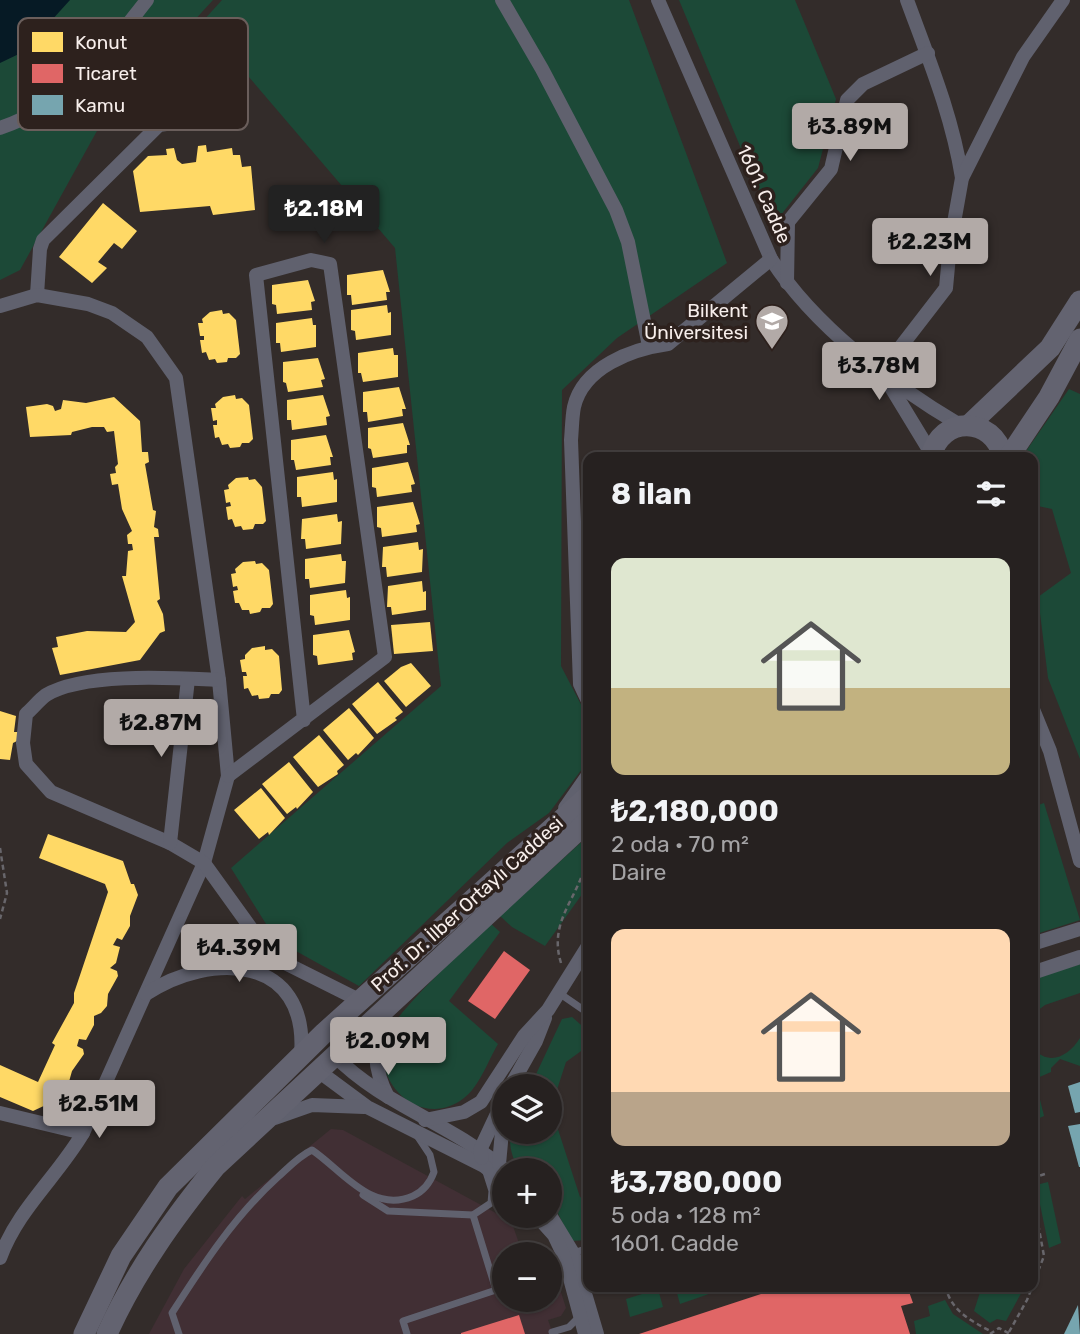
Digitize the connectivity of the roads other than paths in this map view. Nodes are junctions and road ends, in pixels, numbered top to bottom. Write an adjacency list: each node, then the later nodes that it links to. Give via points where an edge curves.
1 (147, 0): 6 (street)
2 (502, 0): 18 (street, via 616,210 628,242)
3 (658, 0): 12 (street, 1601. Cadde)
4 (907, 0): 7 (street)
5 (1063, 0): 11 (street, via 1023,57)
6 (133, 18)
7 (928, 53): 11 (street, via 956,141); 13 (street, via 863,84 847,100 831,169 788,222)
8 (18, 122): 9 (street)
9 (0, 128)
10 (154, 130): 14 (street, via 43,240)
11 (962, 178): 19 (street, via 946,288)
12 (771, 258): 13 (street, 1601. Cadde); 18 (street, via 668,344)
13 (787, 283): 19 (street, 1601. Cadde)
14 (37, 295): 16 (street); 26 (street, via 112,313 147,337 176,378)
15 (1080, 301): 20 (street, via 1050,348)
16 (0, 306)
17 (1080, 339): 24 (street)
18 (649, 346): 27 (street, via 610,362 587,380 574,405 571,440)
19 (881, 371): 20 (street, 1601. Cadde, via 919,401); 21 (street, 1601. Cadde)
20 (964, 425): 22 (street, via 941,435); 23 (street, via 987,431)
21 (929, 452)
22 (932, 452)
23 (1001, 452)
24 (1012, 452)
25 (188, 679): 26 (street); 35 (street); 35 (street, via 83,684 47,695 26,714 26,764 51,792)
26 (219, 680): 30 (street)
27 (583, 690)
28 (304, 720): 28 (street, via 384,657 330,264 311,260 256,275); 30 (street)
29 (1038, 722): 36 (street)
30 (228, 776): 37 (street)
31 (583, 782): 34 (street)
32 (583, 801): 34 (street, Prof. Dr. İlber Ortaylı Caddesi)
33 (583, 826): 46 (street, Prof. Dr. İlber Ortaylı Caddesi)
34 (547, 834): 45 (street, Prof. Dr. İlber Ortaylı Caddesi)
35 (170, 843): 37 (street)
36 (1080, 861)
37 (204, 863): 44 (street); 45 (street, via 271,956)
38 (1080, 929): 39 (street)
39 (1038, 942)
40 (583, 954): 43 (street)
41 (1080, 957): 42 (street)
42 (1038, 971)
43 (559, 993): 47 (street); 48 (lane)
44 (144, 995): 50 (street, via 169,978 217,966 248,967 278,984 293,1007 300,1023); 61 (street)
45 (359, 1000): 49 (street, Prof. Dr. İlber Ortaylı Caddesi)
46 (385, 1010): 51 (street, Prof. Dr. İlber Ortaylı Caddesi); 54 (street, via 375,1061)
47 (548, 1010): 53 (street); 57 (street, via 524,1036 481,1102 464,1112)
48 (583, 1010)
49 (317, 1040): 50 (street, Prof. Dr. İlber Ortaylı Caddesi); 51 (street)
50 (301, 1055): 52 (street); 75 (street, Prof. Dr. İlber Ortaylı Caddesi, via 169,1187 121,1256)
51 (334, 1055): 52 (street, Prof. Dr. İlber Ortaylı Caddesi); 54 (street, via 351,1073)
52 (317, 1070): 55 (street); 60 (street, Prof. Dr. İlber Ortaylı Caddesi)
53 (517, 1074)
54 (389, 1098): 57 (street)
55 (367, 1107): 59 (street); 60 (street, via 301,1107)
56 (0, 1112): 61 (street)
57 (425, 1120): 62 (street)
58 (492, 1124): 62 (street)
59 (414, 1131): 64 (street); 65 (lane, via 433,1164 432,1178 423,1190 398,1200 379,1198)
60 (252, 1132): 76 (street, Prof. Dr. İlber Ortaylı Caddesi, via 216,1166 173,1219 150,1252)
61 (83, 1133): 72 (street, via 68,1159 20,1216)
62 (480, 1150): 63 (street)
63 (492, 1162)
64 (492, 1165)
65 (359, 1188): 67 (lane, via 362,1195 388,1211); 77 (lane, via 312,1150 297,1160 222,1236 172,1313)
66 (492, 1191): 67 (lane, via 491,1203)
67 (473, 1215): 78 (lane, via 496,1290 403,1321)
68 (548, 1228): 71 (street)
69 (556, 1228): 71 (street)
70 (583, 1250): 71 (lane)
71 (568, 1255): 73 (street); 73 (street)
72 (0, 1258)
73 (586, 1331): 74 (lane)
74 (552, 1332)
75 (84, 1334)
76 (107, 1334)
77 (179, 1334)
78 (407, 1334)

